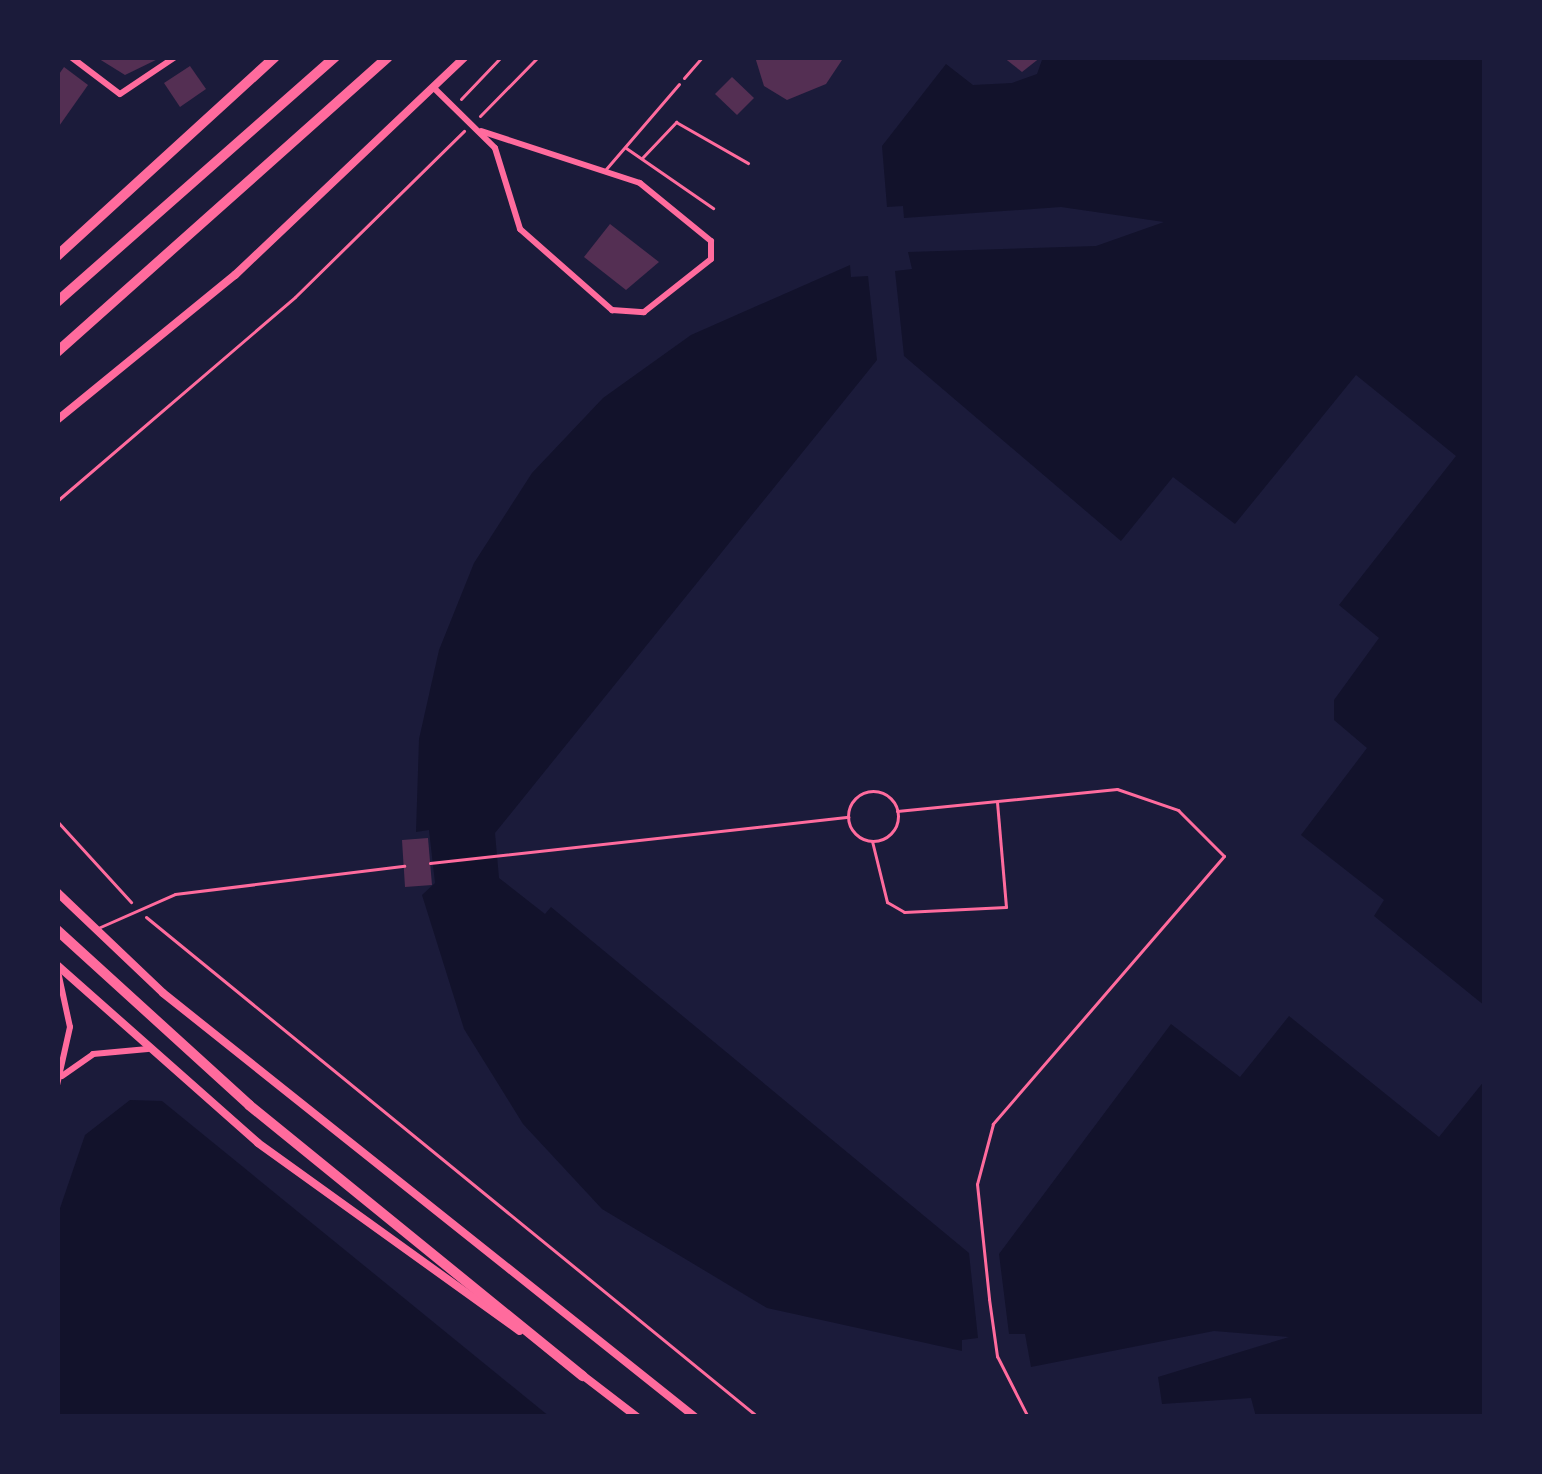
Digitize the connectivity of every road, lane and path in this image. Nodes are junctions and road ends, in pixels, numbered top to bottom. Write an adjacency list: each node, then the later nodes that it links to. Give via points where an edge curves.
1 (71, 57): 2 (street, via 120,94)
2 (175, 57)
3 (275, 57): 20 (main road)
4 (335, 57): 21 (main road)
5 (388, 57): 22 (main road)
6 (465, 57): 11 (street)
7 (501, 57): 12 (path)
8 (538, 57): 13 (path)
9 (702, 57): 10 (path)
10 (679, 84): 15 (lane)
11 (435, 89): 12 (street); 23 (street, via 235,275)
12 (454, 106): 13 (street)
13 (472, 123): 14 (street); 24 (path, via 295,297)
14 (481, 131): 18 (street); 18 (street, via 520,229 612,310 633,315 707,263 713,246 640,183)
15 (625, 147): 16 (lane); 18 (lane)
16 (642, 158): 17 (lane, via 676,122); 19 (lane)
17 (748, 163)
18 (605, 170)
19 (713, 208)
20 (57, 256)
21 (57, 302)
22 (57, 352)
23 (57, 420)
24 (57, 501)
25 (996, 799): 26 (lane); 29 (lane, via 1006,907 904,913 887,902); 43 (lane, via 1153,796 1202,827 1224,856 993,1124 977,1184 989,1299 998,1356)
26 (897, 811): 27 (lane, via 868,791); 29 (lane, via 893,831)
27 (848, 817): 29 (lane); 30 (lane)
28 (57, 821): 33 (path)
29 (872, 841)
30 (431, 863)
31 (404, 866): 33 (lane, via 212,888)
32 (57, 892): 34 (street)
33 (139, 910): 34 (lane); 42 (path)
34 (96, 929): 41 (street)
35 (57, 930): 39 (main road, via 249,1105)
36 (57, 966): 37 (street); 38 (street, via 70,1027)
37 (150, 1049): 38 (street, via 93,1054); 39 (street, via 296,1173)
38 (58, 1082)
39 (584, 1376): 40 (street)
40 (637, 1417)
41 (695, 1417)
42 (758, 1417)
43 (1028, 1417)

